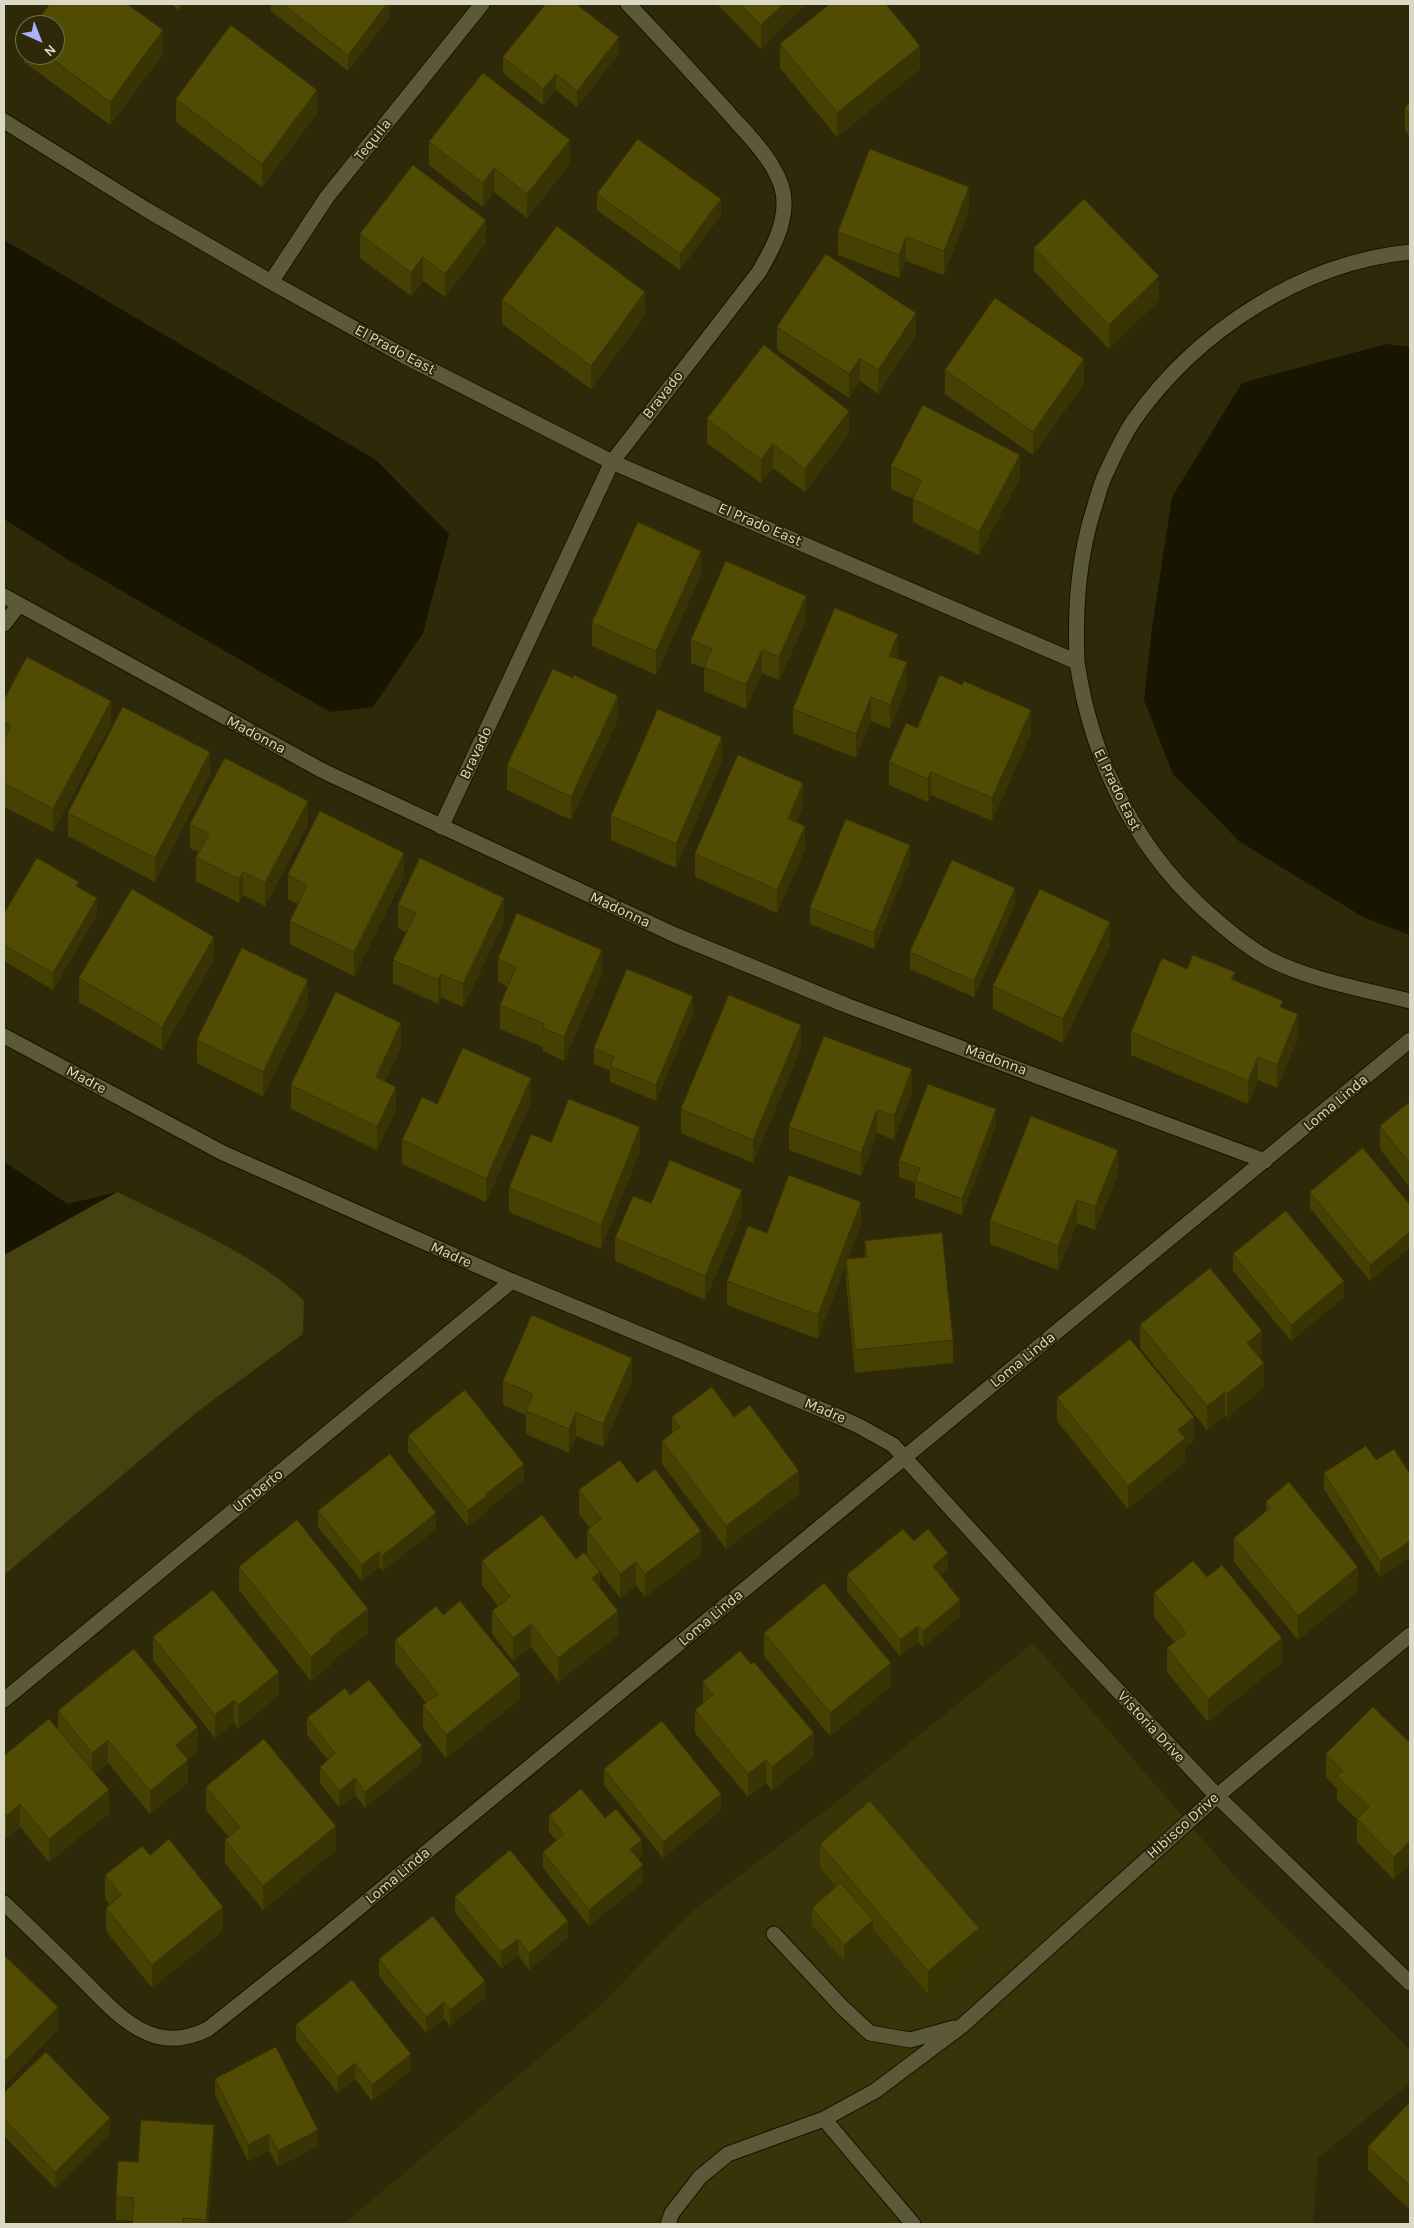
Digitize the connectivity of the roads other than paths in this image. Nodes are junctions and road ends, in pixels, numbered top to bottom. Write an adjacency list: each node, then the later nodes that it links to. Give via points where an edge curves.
1 (482, 4): 5 (street, Tequila, via 327,198)
2 (628, 4): 6 (street, Bravado, via 757,146 772,165 784,201 776,240 759,272)
3 (4, 121): 5 (street, El Prado East)
4 (1410, 252): 10 (street, via 1346,265 1289,287 1235,319 1196,350 1133,421 1105,475 1087,531 1077,594)
5 (271, 282): 6 (street, El Prado East, via 404,356)
6 (612, 462): 10 (street, El Prado East); 11 (street, Bravado)
7 (4, 596): 8 (street, Madonna)
8 (18, 606): 9 (street); 11 (street, Madonna, via 323,771)
9 (4, 624)
10 (1077, 662): 12 (street, El Prado East, via 1094,741 1122,805 1170,876 1199,906 1268,958 1320,979)
11 (441, 827): 15 (street, Madonna, via 674,935 821,995)
12 (1410, 1001)
13 (4, 1036): 16 (street, Madre, via 223,1153)
14 (1410, 1040): 15 (street, Loma Linda)
15 (1265, 1162): 17 (street, Loma Linda)
16 (512, 1281): 17 (street, Madre, via 837,1416 878,1436); 19 (street, Umberto)
17 (905, 1458): 20 (street, Vistoria Drive); 21 (street, Loma Linda, via 208,2030 187,2037 167,2038 138,2028 113,2009)
18 (1410, 1635): 20 (street, Hibisco Drive)
19 (4, 1700)
20 (1217, 1796): 23 (street, Vistoria Drive); 24 (street, Hibisco Drive)
21 (4, 1903)
22 (774, 1934): 24 (street, via 870,2033 910,2040)
23 (1410, 1984)
24 (963, 2025): 25 (street, Hibisco Drive, via 875,2091)
25 (824, 2119): 26 (street, Hibisco Drive, via 728,2154 700,2177 672,2213); 27 (street)
26 (668, 2224)
27 (913, 2224)

